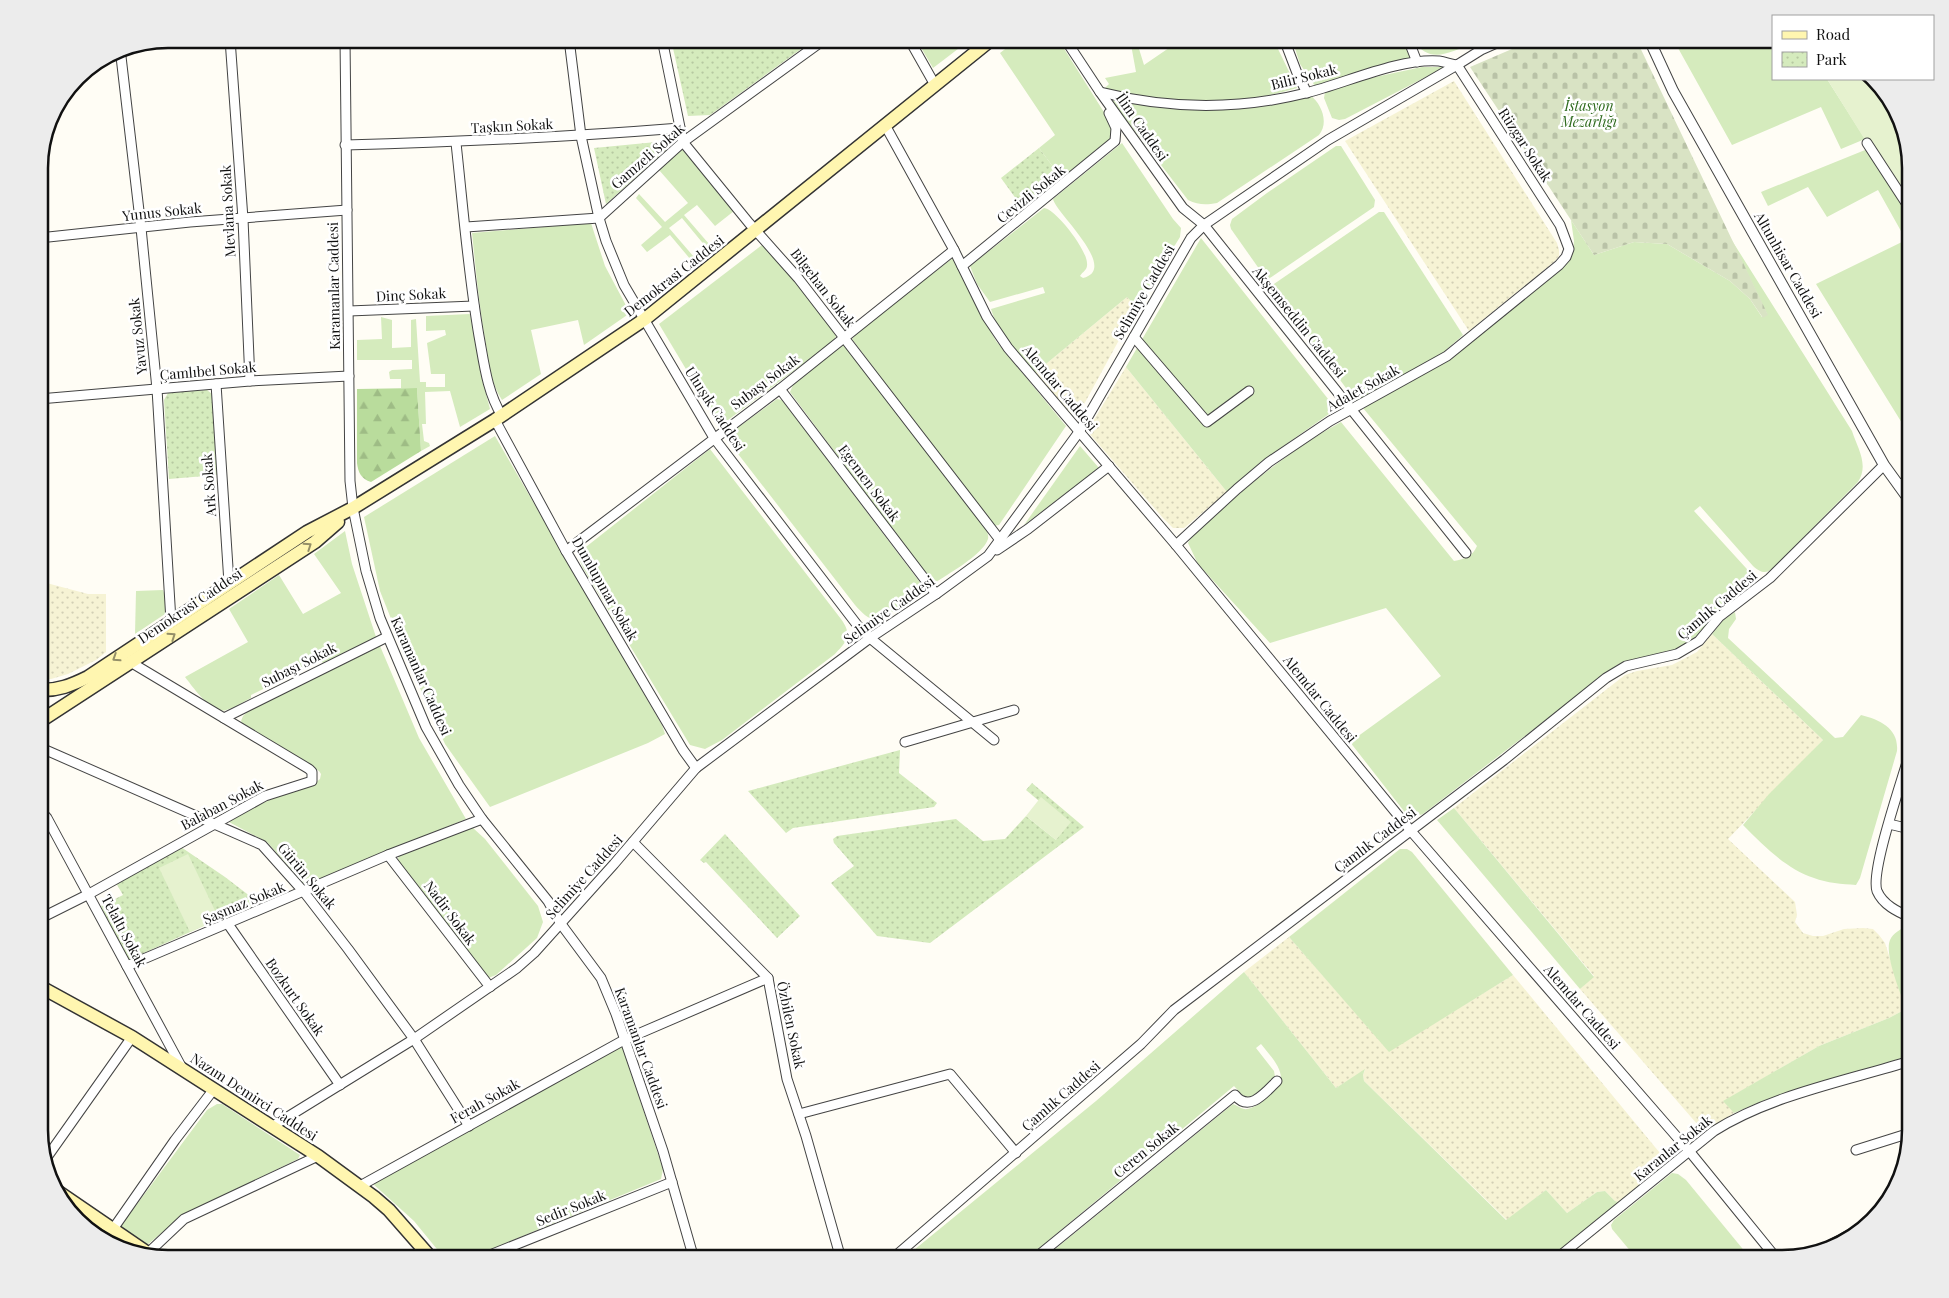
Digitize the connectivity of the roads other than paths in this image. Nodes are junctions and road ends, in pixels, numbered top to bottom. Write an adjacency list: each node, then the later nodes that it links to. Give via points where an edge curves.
1 (231, 48): 28 (street, Mevlana Sokak)
2 (345, 48): 25 (street, Karamanlar Caddesi)
3 (570, 48): 21 (street, Uluışık Caddesi)
4 (664, 48): 20 (street, Bilgehan Sokak)
5 (813, 48): 23 (street, Gamzeli Sokak)
6 (914, 48): 16 (street)
7 (980, 48): 16 (main road, Demokrasi Caddesi)
8 (1071, 48): 17 (street, İlim Caddesi)
9 (1287, 48): 18 (street)
10 (1412, 48): 14 (street)
11 (1486, 48): 15 (street)
12 (1653, 48): 54 (street, Altunhisar Caddesi, via 1673,91)
13 (121, 57): 31 (street, Yavuz Sokak)
14 (1417, 62): 15 (street, Bilir Sokak, via 1439,61); 18 (street, Bilir Sokak)
15 (1457, 65): 30 (street, Selimiye Caddesi, via 1328,140); 36 (street, Rüzgar Sokak, via 1560,225 1569,248)
16 (936, 85): 19 (main road, Demokrasi Caddesi)
17 (1100, 92): 18 (street, Bilir Sokak, via 1150,102 1198,105 1259,102); 30 (street, İlim Caddesi, via 1182,208); 37 (street, Cevizli Sokak, via 1116,128 1115,141)
18 (1307, 92)
19 (885, 125): 33 (main road, Demokrasi Caddesi); 35 (street, Alemdar Caddesi)
20 (680, 128): 21 (street, Taşkın Sokak); 23 (street, Bilgehan Sokak)
21 (581, 136): 22 (street, Taşkın Sokak); 29 (street, Uluışık Caddesi)
22 (456, 142): 25 (street, Taşkın Sokak); 32 (street, Dumlupınar Sokak)
23 (683, 142): 29 (street, Gamzeli Sokak); 33 (street, Bilgehan Sokak)
24 (1867, 142): 26 (street)
25 (346, 146): 27 (street, Karamanlar Caddesi)
26 (1902, 197)
27 (347, 210): 28 (street, Yunus Sokak); 39 (street, Karamanlar Caddesi)
28 (243, 218): 31 (street, Yunus Sokak); 44 (street, Mevlana Sokak)
29 (599, 218): 32 (street); 40 (street, Uluışık Caddesi, via 615,265)
30 (1204, 225): 42 (street, Selimiye Caddesi, via 1191,238); 50 (street, Akşemseddin Caddesi)
31 (141, 228): 34 (street, Yunus Sokak); 46 (street, Yavuz Sokak)
32 (466, 228): 38 (street, Dumlupınar Sokak)
33 (756, 230): 40 (main road, Demokrasi Caddesi); 41 (street, Bilgehan Sokak)
34 (48, 237)
35 (954, 250): 37 (street, Alemdar Caddesi); 41 (street, Subaşı Sokak)
36 (1566, 258): 50 (street, Adalet Sokak, via 1447,356)
37 (962, 266): 52 (street, Alemdar Caddesi, via 999,336)
38 (474, 306): 39 (street, Dinç Sokak); 51 (street, Dumlupınar Sokak, via 486,375)
39 (349, 312): 43 (street, Karamanlar Caddesi)
40 (645, 320): 51 (main road, Demokrasi Caddesi); 53 (street, Uluışık Caddesi)
41 (845, 337): 47 (street, Subaşı Sokak); 60 (street, Bilgehan Sokak)
42 (1134, 337): 48 (street, via 1207,422); 52 (street, Selimiye Caddesi)
43 (349, 376): 44 (street, Çamlıbel Sokak); 59 (street, Karamanlar Caddesi, via 349,474)
44 (250, 381): 45 (street, Çamlıbel Sokak)
45 (216, 384): 46 (street, Çamlıbel Sokak); 65 (street, Ark Sokak)
46 (157, 389): 49 (street, Çamlıbel Sokak); 67 (street, Yavuz Sokak)
47 (780, 389): 53 (street, Subaşı Sokak); 66 (street, Egemen Sokak)
48 (1249, 391)
49 (48, 398)
50 (1351, 410): 61 (street, Adalet Sokak, via 1269,462); 63 (street, Akşemseddin Caddesi)
51 (498, 418): 59 (main road, Demokrasi Caddesi); 62 (street, Dumlupınar Sokak)
52 (1078, 432): 55 (street, Alemdar Caddesi); 60 (street, Selimiye Caddesi)
53 (714, 438): 62 (street, Subaşı Sokak); 69 (street, Uluışık Caddesi)
54 (1884, 465): 57 (street, Altunhisar Caddesi); 86 (street, Çamlık Caddesi, via 1770,578 1719,617 1699,640 1677,654 1617,671)
55 (1109, 466): 61 (street, Alemdar Caddesi); 64 (street)
56 (1902, 484): 57 (street)
57 (1899, 486): 58 (street, Altunhisar Caddesi)
58 (1902, 490)
59 (353, 508): 65 (main road, Demokrasi Caddesi, via 308,532); 68 (street, Karamanlar Caddesi, via 366,571); 70 (main road, Demokrasi Caddesi, one-way to 59, via 315,542)
60 (1000, 540): 64 (street, Selimiye Caddesi)
61 (1176, 545): 86 (street, Alemdar Caddesi)
62 (566, 551): 79 (street, Dumlupınar Sokak)
63 (1466, 553)
64 (988, 556): 66 (street, Selimiye Caddesi)
65 (229, 583): 67 (main road, Demokrasi Caddesi)
66 (936, 594): 69 (street, Selimiye Caddesi)
67 (171, 622): 71 (main road, Demokrasi Caddesi, one-way to 71, via 75,684)
68 (387, 637): 74 (street, Subaşı Sokak); 81 (street, Karamanlar Caddesi, via 426,727)
69 (870, 638): 75 (street, Uluışık Caddesi); 79 (street, Selimiye Caddesi)
70 (135, 665): 73 (main road, Demokrasi Caddesi); 74 (street, Balaban Sokak)
71 (48, 690)
72 (1014, 710): 75 (street)
73 (48, 717)
74 (224, 718): 83 (street, Balaban Sokak, via 309,769 314,777 308,783 265,796)
75 (973, 723): 76 (street, Uluışık Caddesi); 77 (street)
76 (994, 740)
77 (905, 742)
78 (48, 751): 83 (street, Gürün Sokak)
79 (696, 768): 87 (street, Selimiye Caddesi)
80 (1902, 779): 84 (street)
81 (482, 818): 88 (street, Şaşmaz Sokak); 94 (street, Karamanlar Caddesi, via 548,900)
82 (48, 820): 90 (street, Telaltı Sokak)
83 (214, 823): 89 (street, Gürün Sokak, via 262,845); 90 (street, Balaban Sokak)
84 (1889, 824): 85 (street); 91 (street, via 1875,877 1884,902)
85 (1902, 827)
86 (1411, 831): 112 (street, Alemdar Caddesi); 114 (street, Çamlık Caddesi, via 1174,1010 1141,1044)
87 (633, 842): 94 (street, Selimiye Caddesi); 96 (street, Özbilen Sokak)
88 (388, 855): 89 (street, Şaşmaz Sokak); 97 (street, Nadir Sokak)
89 (304, 892): 93 (street, Şaşmaz Sokak); 100 (street, Gürün Sokak)
90 (89, 894): 92 (street, Balaban Sokak); 95 (street, Telaltı Sokak)
91 (1902, 913)
92 (48, 914)
93 (228, 924): 95 (street, Şaşmaz Sokak); 105 (street, Bozkurt Sokak)
94 (561, 924): 97 (street, Selimiye Caddesi, via 534,953); 101 (street, Karamanlar Caddesi, via 601,978)
95 (127, 966): 103 (street, Telaltı Sokak)
96 (768, 978): 101 (street, Ferah Sokak); 107 (street, Özbilen Sokak, via 788,1079)
97 (490, 987): 100 (street, Selimiye Caddesi)
98 (48, 991): 99 (main road, Nazım Demirci Caddesi)
99 (132, 1037): 103 (main road, Nazım Demirci Caddesi); 113 (street)
100 (414, 1039): 105 (street, Selimiye Caddesi); 109 (street, Gürün Sokak)
101 (624, 1040): 109 (street, Ferah Sokak); 116 (street, Karamanlar Caddesi)
102 (1902, 1063): 112 (street, Karanlar Sokak, via 1748,1112 1714,1131)
103 (182, 1069): 106 (main road, Nazım Demirci Caddesi)
104 (1276, 1081): 129 (street, Ceren Sokak, via 1250,1103 1239,1101 1235,1095)
105 (340, 1085): 108 (street, Selimiye Caddesi)
106 (214, 1089): 108 (main road, Nazım Demirci Caddesi); 121 (street)
107 (799, 1114): 114 (street, via 950,1074); 127 (street, Özbilen Sokak)
108 (273, 1126): 115 (main road, Nazım Demirci Caddesi)
109 (468, 1126): 117 (street, Ferah Sokak)
110 (1901, 1136): 111 (street)
111 (1856, 1150)
112 (1690, 1152): 130 (street, Karanlar Sokak); 131 (street, Alemdar Caddesi)
113 (50, 1153)
114 (1016, 1153): 128 (street, Çamlık Caddesi)
115 (318, 1156): 117 (main road, Nazım Demirci Caddesi); 123 (street, via 184,1219)
116 (672, 1182): 125 (street, Sedir Sokak); 126 (street, Karamanlar Caddesi)
117 (360, 1186): 124 (main road, Nazım Demirci Caddesi, via 389,1210)
118 (70, 1200): 119 (main road)
119 (102, 1221): 120 (street); 121 (main road)
120 (95, 1226)
121 (113, 1229): 122 (main road)
122 (139, 1246)
123 (153, 1249)
124 (424, 1250)
125 (502, 1250)
126 (691, 1250)
127 (838, 1250)
128 (903, 1250)
129 (1045, 1250)
130 (1567, 1250)
131 (1770, 1250)

